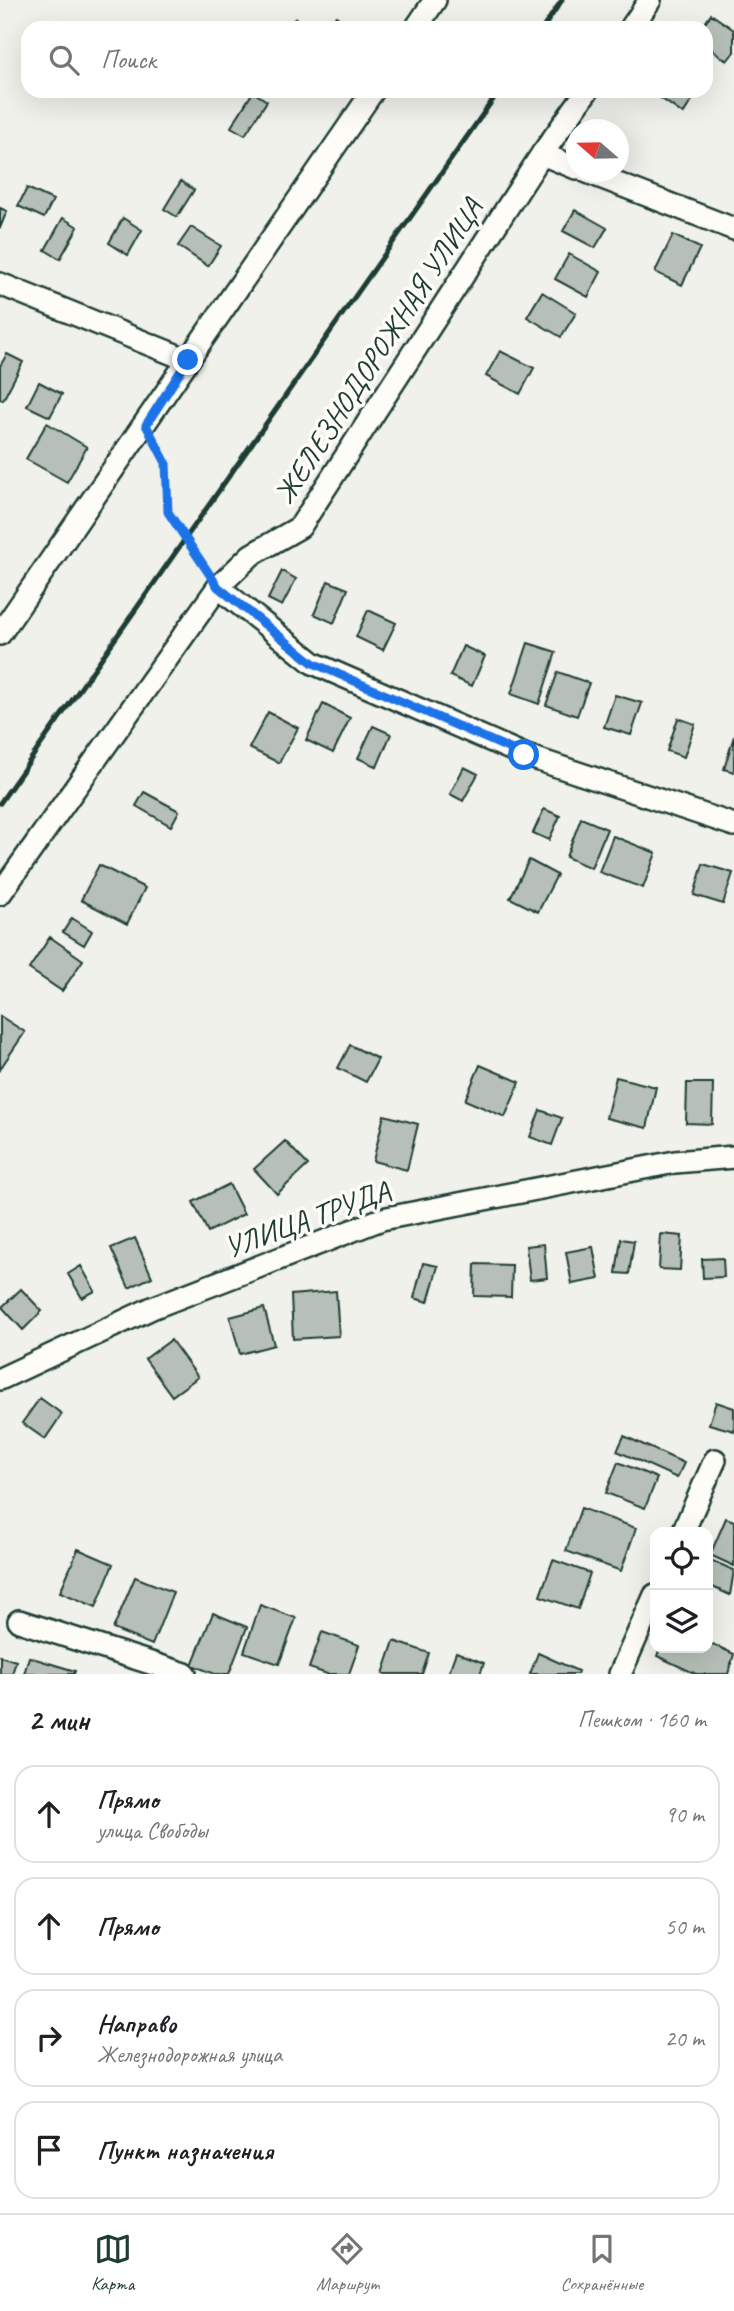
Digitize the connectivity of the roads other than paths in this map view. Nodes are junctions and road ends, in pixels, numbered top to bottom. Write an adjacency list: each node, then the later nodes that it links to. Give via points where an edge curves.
1 (435, 0): 3 (street)
2 (650, 0): 4 (street)
3 (421, 21)
4 (636, 21)
5 (368, 98): 12 (street)
6 (582, 98): 7 (street, ЖЕЛЕЗНОДОРОЖНАЯ УЛИЦА)
7 (542, 154): 8 (street); 13 (street, ЖЕЛЕЗНОДОРОЖНАЯ УЛИЦА, via 300,527 251,555)
8 (566, 164)
9 (613, 182): 10 (street)
10 (734, 229)
11 (0, 284): 12 (street)
12 (188, 360): 14 (street)
13 (218, 587): 15 (street, via 313,663 524,755); 16 (street, ЖЕЛЕЗНОДОРОЖНАЯ УЛИЦА)
14 (0, 634)
15 (734, 825)
16 (0, 894)
17 (734, 1157): 18 (street, УЛИЦА ТРУДА, via 676,1162 382,1219 152,1308)
18 (0, 1380)
19 (715, 1460): 20 (street)
20 (685, 1527)
21 (650, 1606): 24 (street)
22 (19, 1621): 23 (street)
23 (185, 1674)
24 (620, 1674)

